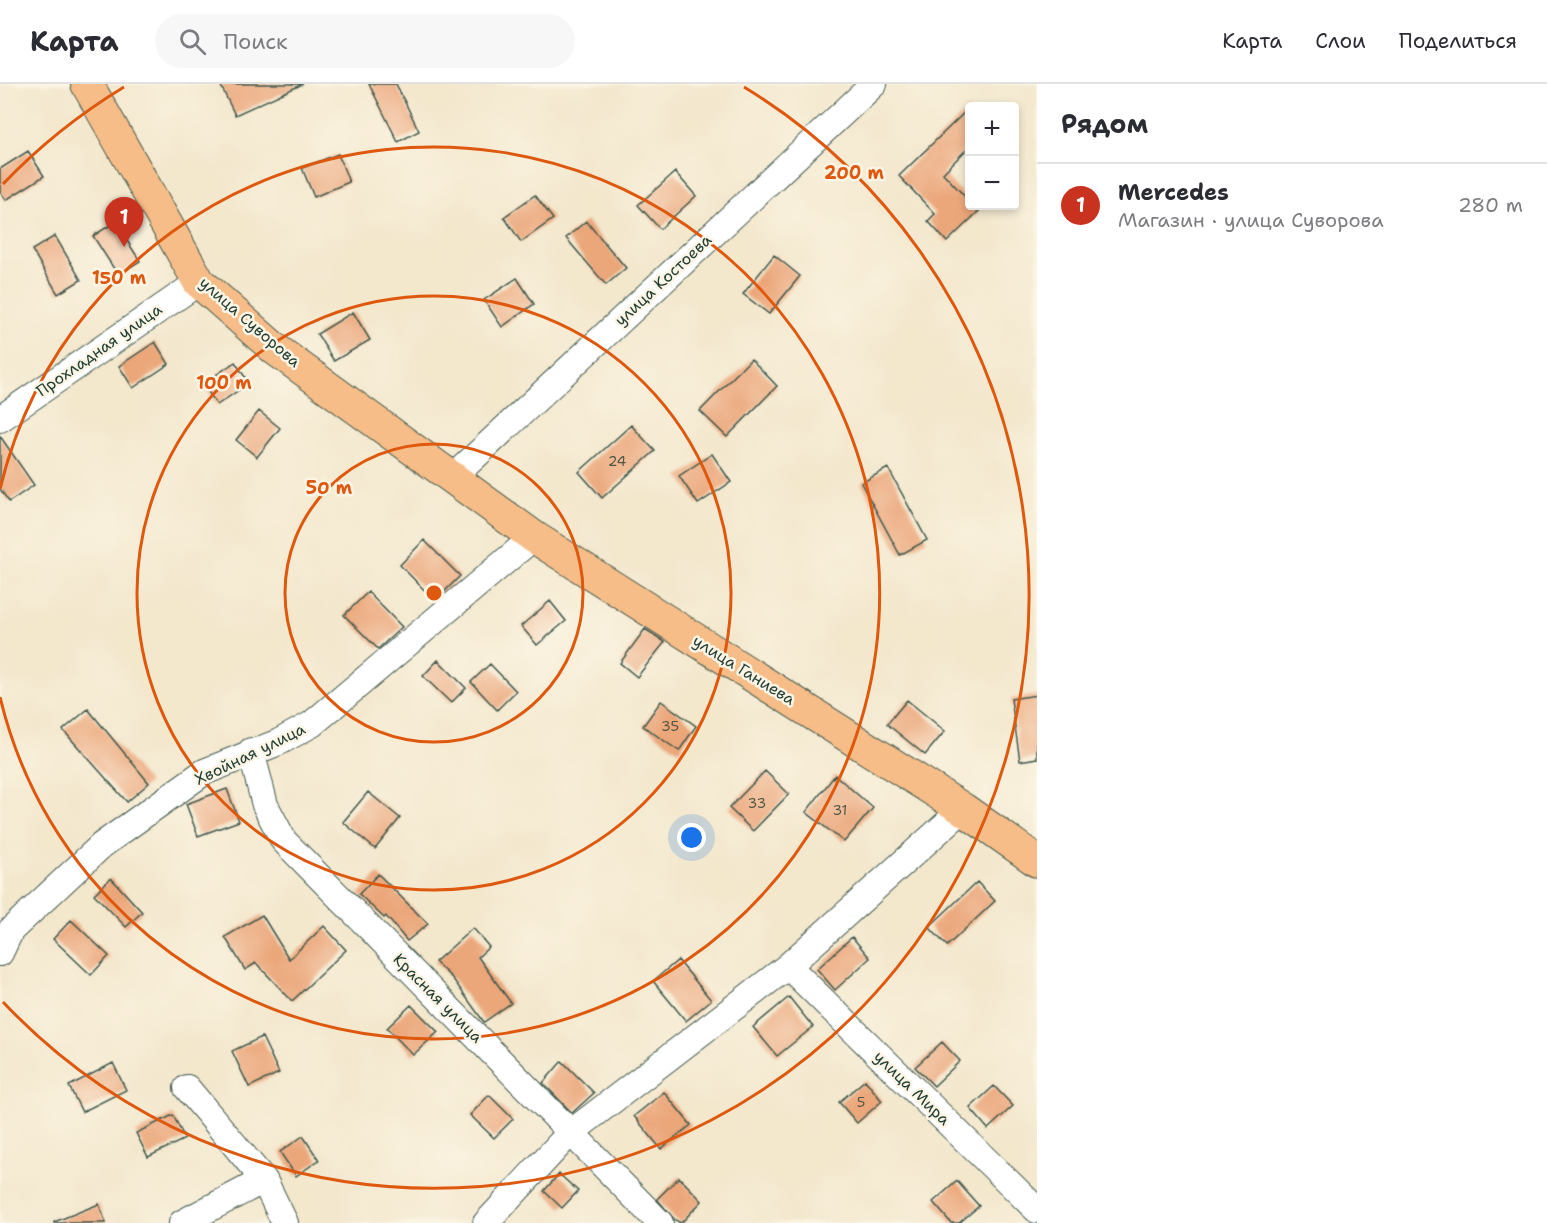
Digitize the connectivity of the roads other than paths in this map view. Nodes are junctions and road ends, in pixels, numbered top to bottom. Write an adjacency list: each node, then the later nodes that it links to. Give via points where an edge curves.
1 (87, 84): 3 (main road, улица Суворова)
2 (874, 84): 5 (street, улица Костоева)
3 (199, 282): 4 (street, Прохладная улица); 5 (main road, улица Суворова, via 276,349)
4 (0, 419)
5 (453, 477): 6 (main road, улица Ганиева)
6 (534, 537): 7 (street, Хвойная улица, via 312,724); 8 (main road, улица Ганиева)
7 (251, 752): 10 (street, Хвойная улица, via 204,772 102,845 11,930); 13 (street, Красная улица, via 265,805 284,841)
8 (963, 809): 9 (main road, улица Ганиева); 11 (street)
9 (1037, 861)
10 (0, 953)
11 (788, 966): 13 (street); 15 (street, улица Мира)
12 (187, 1088): 14 (street)
13 (569, 1134): 18 (street); 19 (street, Красная улица)
14 (264, 1180): 16 (street); 17 (street)
15 (1037, 1210)
16 (182, 1223)
17 (285, 1223)
18 (486, 1223)
19 (660, 1223)

